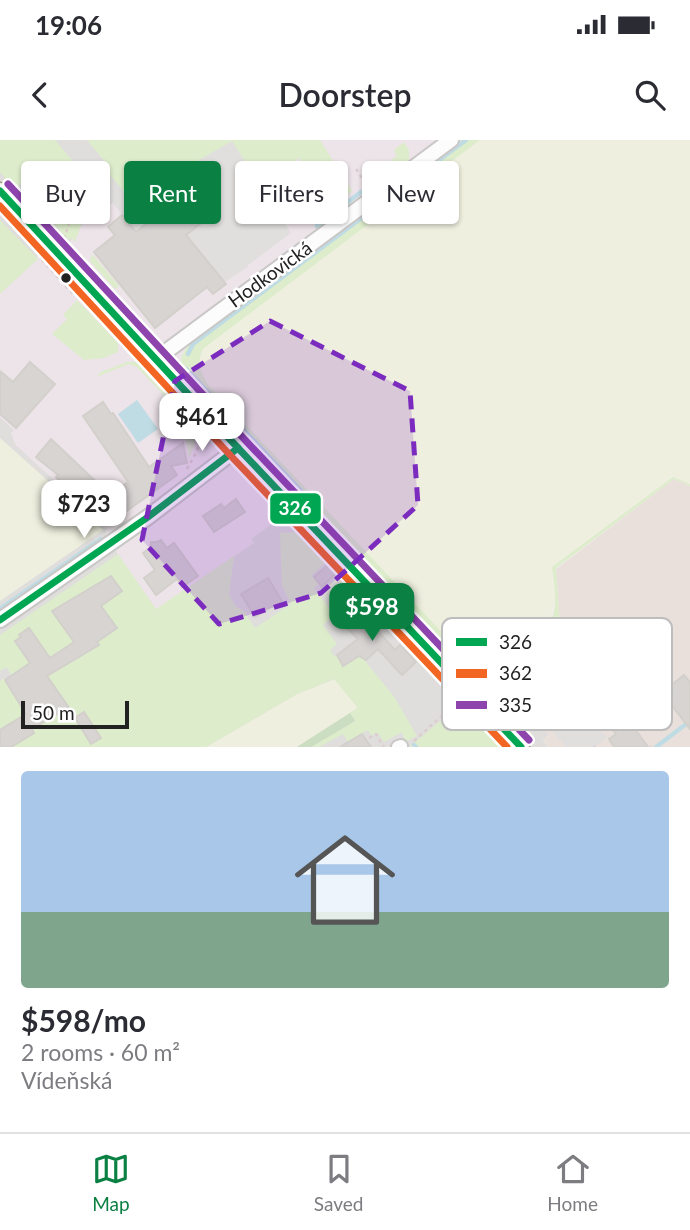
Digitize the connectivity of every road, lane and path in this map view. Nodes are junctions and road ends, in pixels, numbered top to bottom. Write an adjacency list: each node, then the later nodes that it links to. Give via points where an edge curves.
1 (451, 140): 2 (street, Hodkovická)
2 (423, 161)
3 (356, 169): 4 (path)
4 (362, 178)
5 (0, 191): 8 (main road)
6 (362, 206): 11 (street, Hodkovická)
7 (69, 224): 8 (path)
8 (54, 249): 11 (main road)
9 (39, 257): 10 (path)
10 (77, 297)
11 (156, 359): 13 (main road)
12 (199, 422): 14 (path, via 200,441)
13 (238, 448): 15 (street); 16 (main road)
14 (186, 470)
15 (0, 620)
16 (442, 664)
17 (442, 716): 20 (path, via 416,739)
18 (505, 730): 22 (main road)
19 (369, 738): 21 (path, via 376,734)
20 (399, 746)
21 (384, 747)
22 (521, 747)

